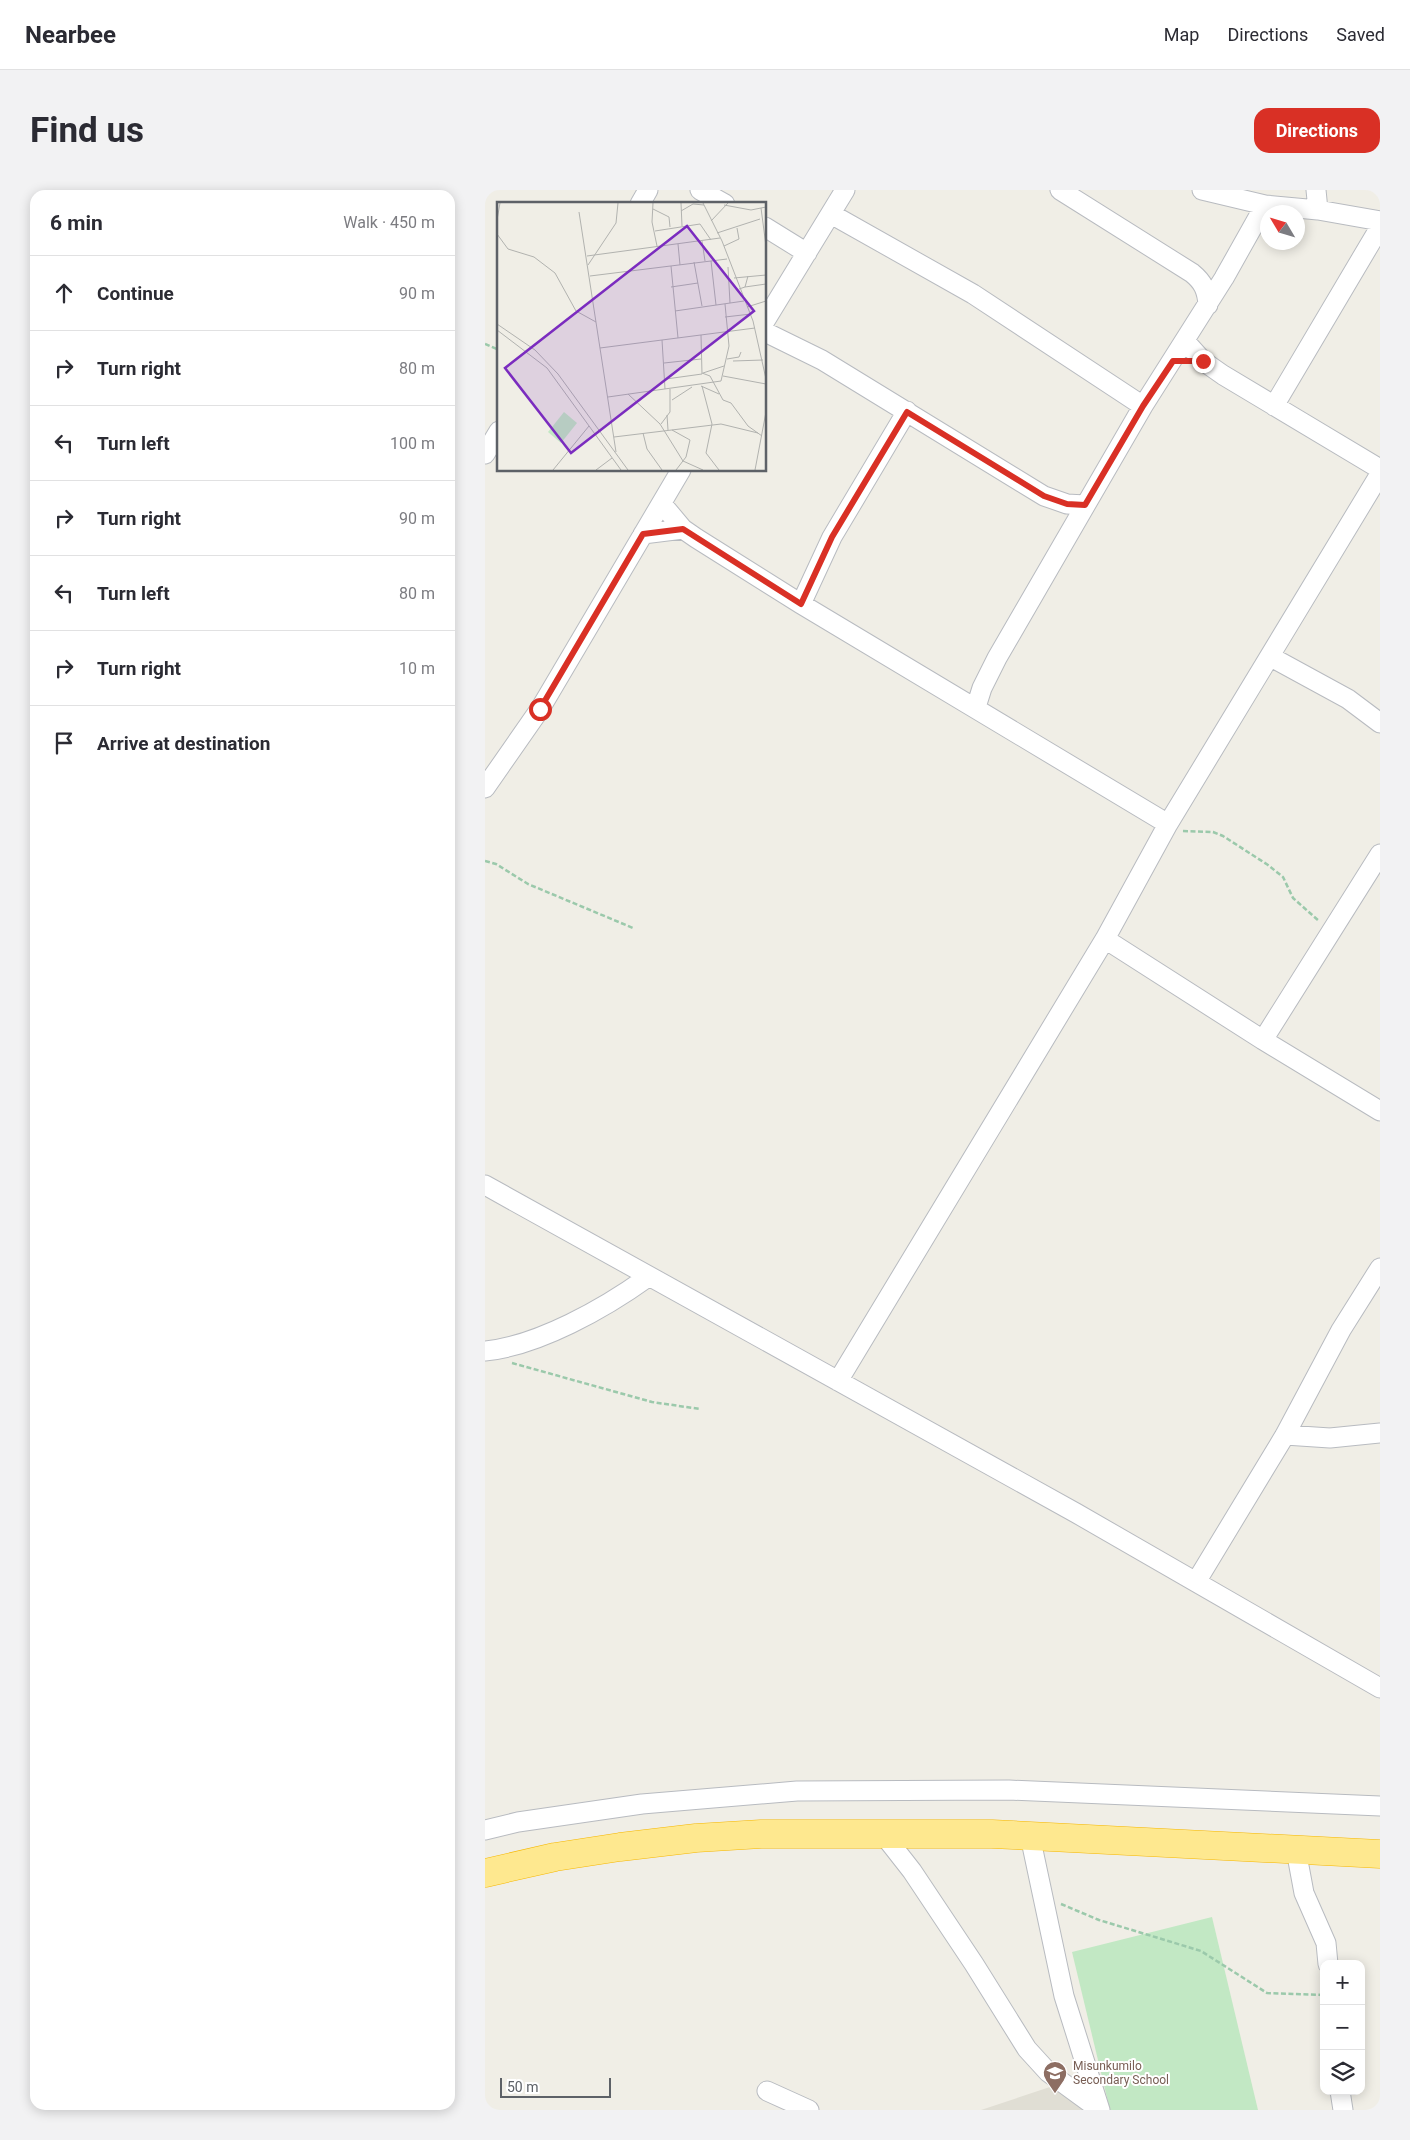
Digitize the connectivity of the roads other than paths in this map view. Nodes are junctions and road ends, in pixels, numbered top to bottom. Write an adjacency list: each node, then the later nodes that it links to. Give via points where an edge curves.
1 (649, 190): 7 (street)
2 (700, 190): 8 (street)
3 (845, 190): 12 (street)
4 (1060, 190): 19 (street, via 1175,261)
5 (1202, 190): 9 (street)
6 (1316, 190): 11 (street)
7 (641, 202)
8 (721, 202)
9 (1265, 205)
10 (1305, 209): 11 (street)
11 (1318, 210): 14 (street)
12 (831, 214): 17 (street); 26 (street, via 973,294)
13 (1260, 214): 18 (street)
14 (1380, 221)
15 (1380, 226): 27 (street)
16 (766, 228): 17 (street)
17 (807, 253): 21 (street)
18 (1224, 278): 19 (street); 20 (street)
19 (1201, 281): 20 (street, via 1207,290)
20 (1208, 305): 23 (street)
21 (766, 319)
22 (766, 332): 28 (street, via 822,360)
23 (1185, 341): 24 (street); 25 (street)
24 (1173, 361): 25 (street); 26 (street)
25 (1203, 361): 27 (street)
26 (1143, 406): 35 (street)
27 (1274, 406): 31 (street)
28 (907, 412): 35 (street, via 1044,496 1067,504); 38 (street, via 832,537)
29 (497, 434): 30 (street)
30 (485, 454)
31 (1380, 469)
32 (680, 471): 34 (street)
33 (1380, 474): 39 (street)
34 (662, 504): 36 (street); 37 (street)
35 (1085, 505): 40 (street, via 997,658 981,688)
36 (683, 529): 37 (street); 38 (street)
37 (643, 534): 42 (street, via 540,709)
38 (801, 604): 40 (street)
39 (1271, 657): 41 (street, via 1348,698); 43 (street)
40 (976, 707): 43 (street)
41 (1380, 723)
42 (485, 788)
43 (1166, 828): 45 (street)
44 (1380, 854): 46 (street)
45 (1105, 938): 46 (street); 52 (street)
46 (1263, 1040): 47 (street)
47 (1380, 1111)
48 (485, 1185): 50 (street)
49 (1380, 1268): 54 (street, via 1341,1330)
50 (648, 1277): 51 (street, via 585,1317 522,1343); 52 (street)
51 (487, 1351)
52 (838, 1382): 55 (street)
53 (1380, 1433): 54 (street, via 1330,1438)
54 (1285, 1435): 55 (street)
55 (1196, 1582): 56 (street)
56 (1380, 1688)
57 (1380, 1806): 58 (street, via 1009,1790 797,1791 642,1804 518,1822)
58 (485, 1830)
59 (883, 1834): 60 (highway); 63 (highway, via 761,1834 696,1838 555,1857); 68 (street, via 975,1964 1027,2049 1048,2072)
60 (1030, 1836): 61 (highway); 68 (street, via 1064,1996)
61 (1296, 1850): 62 (highway); 64 (street, via 1304,1893 1325,1943)
62 (1380, 1854)
63 (485, 1873)
64 (1327, 1960)
65 (767, 2091): 67 (street)
66 (1341, 2095): 69 (street)
67 (809, 2110)
68 (1100, 2110)
69 (1343, 2110)

